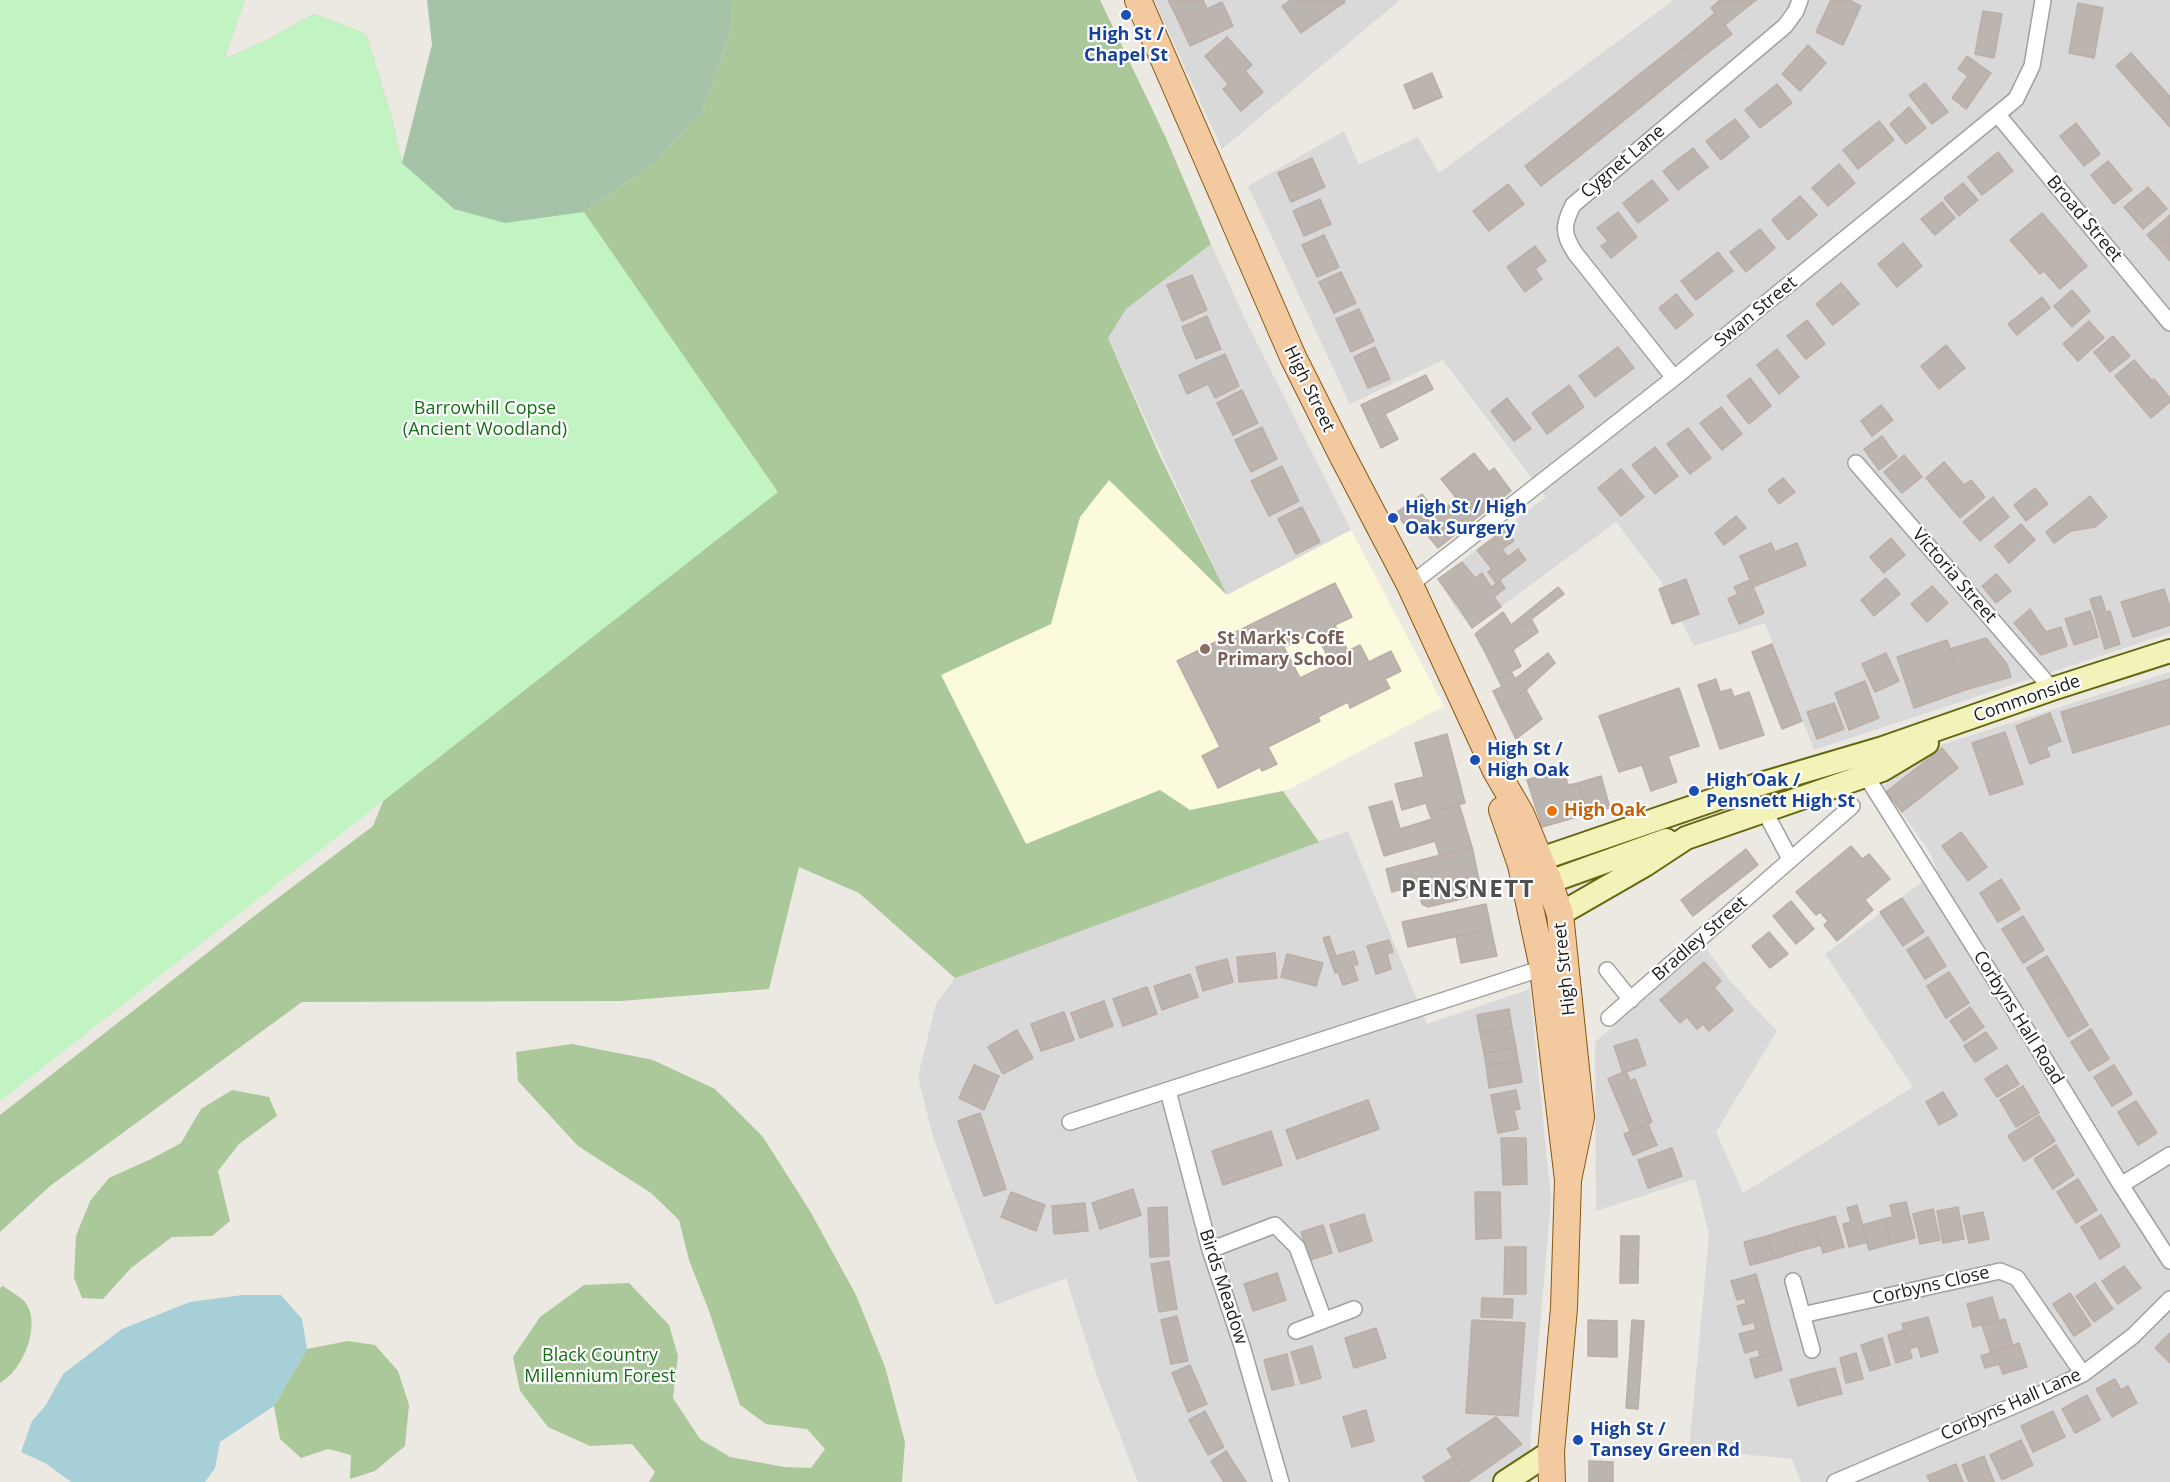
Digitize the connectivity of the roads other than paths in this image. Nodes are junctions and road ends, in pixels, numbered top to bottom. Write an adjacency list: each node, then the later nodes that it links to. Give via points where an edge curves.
1 (1138, 0): 8 (main road, High Street, via 1293,357)
2 (1800, 0): 6 (street, Cygnet Lane, via 1785,26 1573,205 1567,217 1566,239)
3 (2043, 0): 4 (street, Swan Street, via 2032,66 2016,99)
4 (1998, 115): 5 (street, Broad Street); 6 (street, Swan Street)
5 (2170, 323)
6 (1674, 378): 8 (street, Swan Street)
7 (1856, 463): 10 (street, Victoria Street)
8 (1410, 585): 18 (main road, High Street, via 1496,771 1502,810)
9 (2170, 651): 10 (main road, Commonside)
10 (2052, 689): 11 (main road, Commonside)
11 (1962, 722): 12 (main road, Commonside, via 1883,748); 12 (main road, via 1882,770)
12 (1861, 766): 13 (main road); 15 (main road); 29 (street, Corbyns Hall Road)
13 (1754, 786): 15 (main road); 18 (main road)
14 (1852, 806): 17 (street, Bradley Street)
15 (1765, 812): 16 (main road); 17 (street)
16 (1686, 838): 19 (main road, via 1669,839); 20 (main road)
17 (1790, 859): 23 (street, Bradley Street)
18 (1528, 867): 19 (main road, High Street); 21 (main road, High Street)
19 (1550, 882): 20 (main road, High Street)
20 (1560, 914): 28 (main road, High Street, via 1581,1117)
21 (1543, 968): 25 (street); 28 (main road, High Street)
22 (1607, 970): 23 (street)
23 (1631, 1000): 24 (street, Bradley Street)
24 (1609, 1018)
25 (1168, 1091): 26 (street); 30 (street, Birds Meadow)
26 (1070, 1122)
27 (2170, 1155): 29 (street)
28 (1568, 1180): 40 (main road, High Street, via 1564,1308)
29 (2121, 1185): 31 (street, Corbyns Hall Road)
30 (1210, 1250): 36 (street, via 1275,1225 1297,1247); 41 (street, Birds Meadow)
31 (2170, 1261)
32 (1793, 1281): 35 (street)
33 (2170, 1299): 39 (street, Corbyns Hall Lane, via 2133,1336)
34 (1354, 1309): 36 (street)
35 (1802, 1315): 38 (street); 39 (street, Corbyns Close, via 2000,1271 2016,1278)
36 (1324, 1320): 37 (street)
37 (1296, 1330)
38 (1812, 1350)
39 (2083, 1374): 44 (street, Corbyns Hall Lane)
40 (1551, 1452): 42 (main road); 43 (main road, High Street)
41 (1281, 1482)
42 (1505, 1482)
43 (1552, 1482)
44 (1835, 1482)

